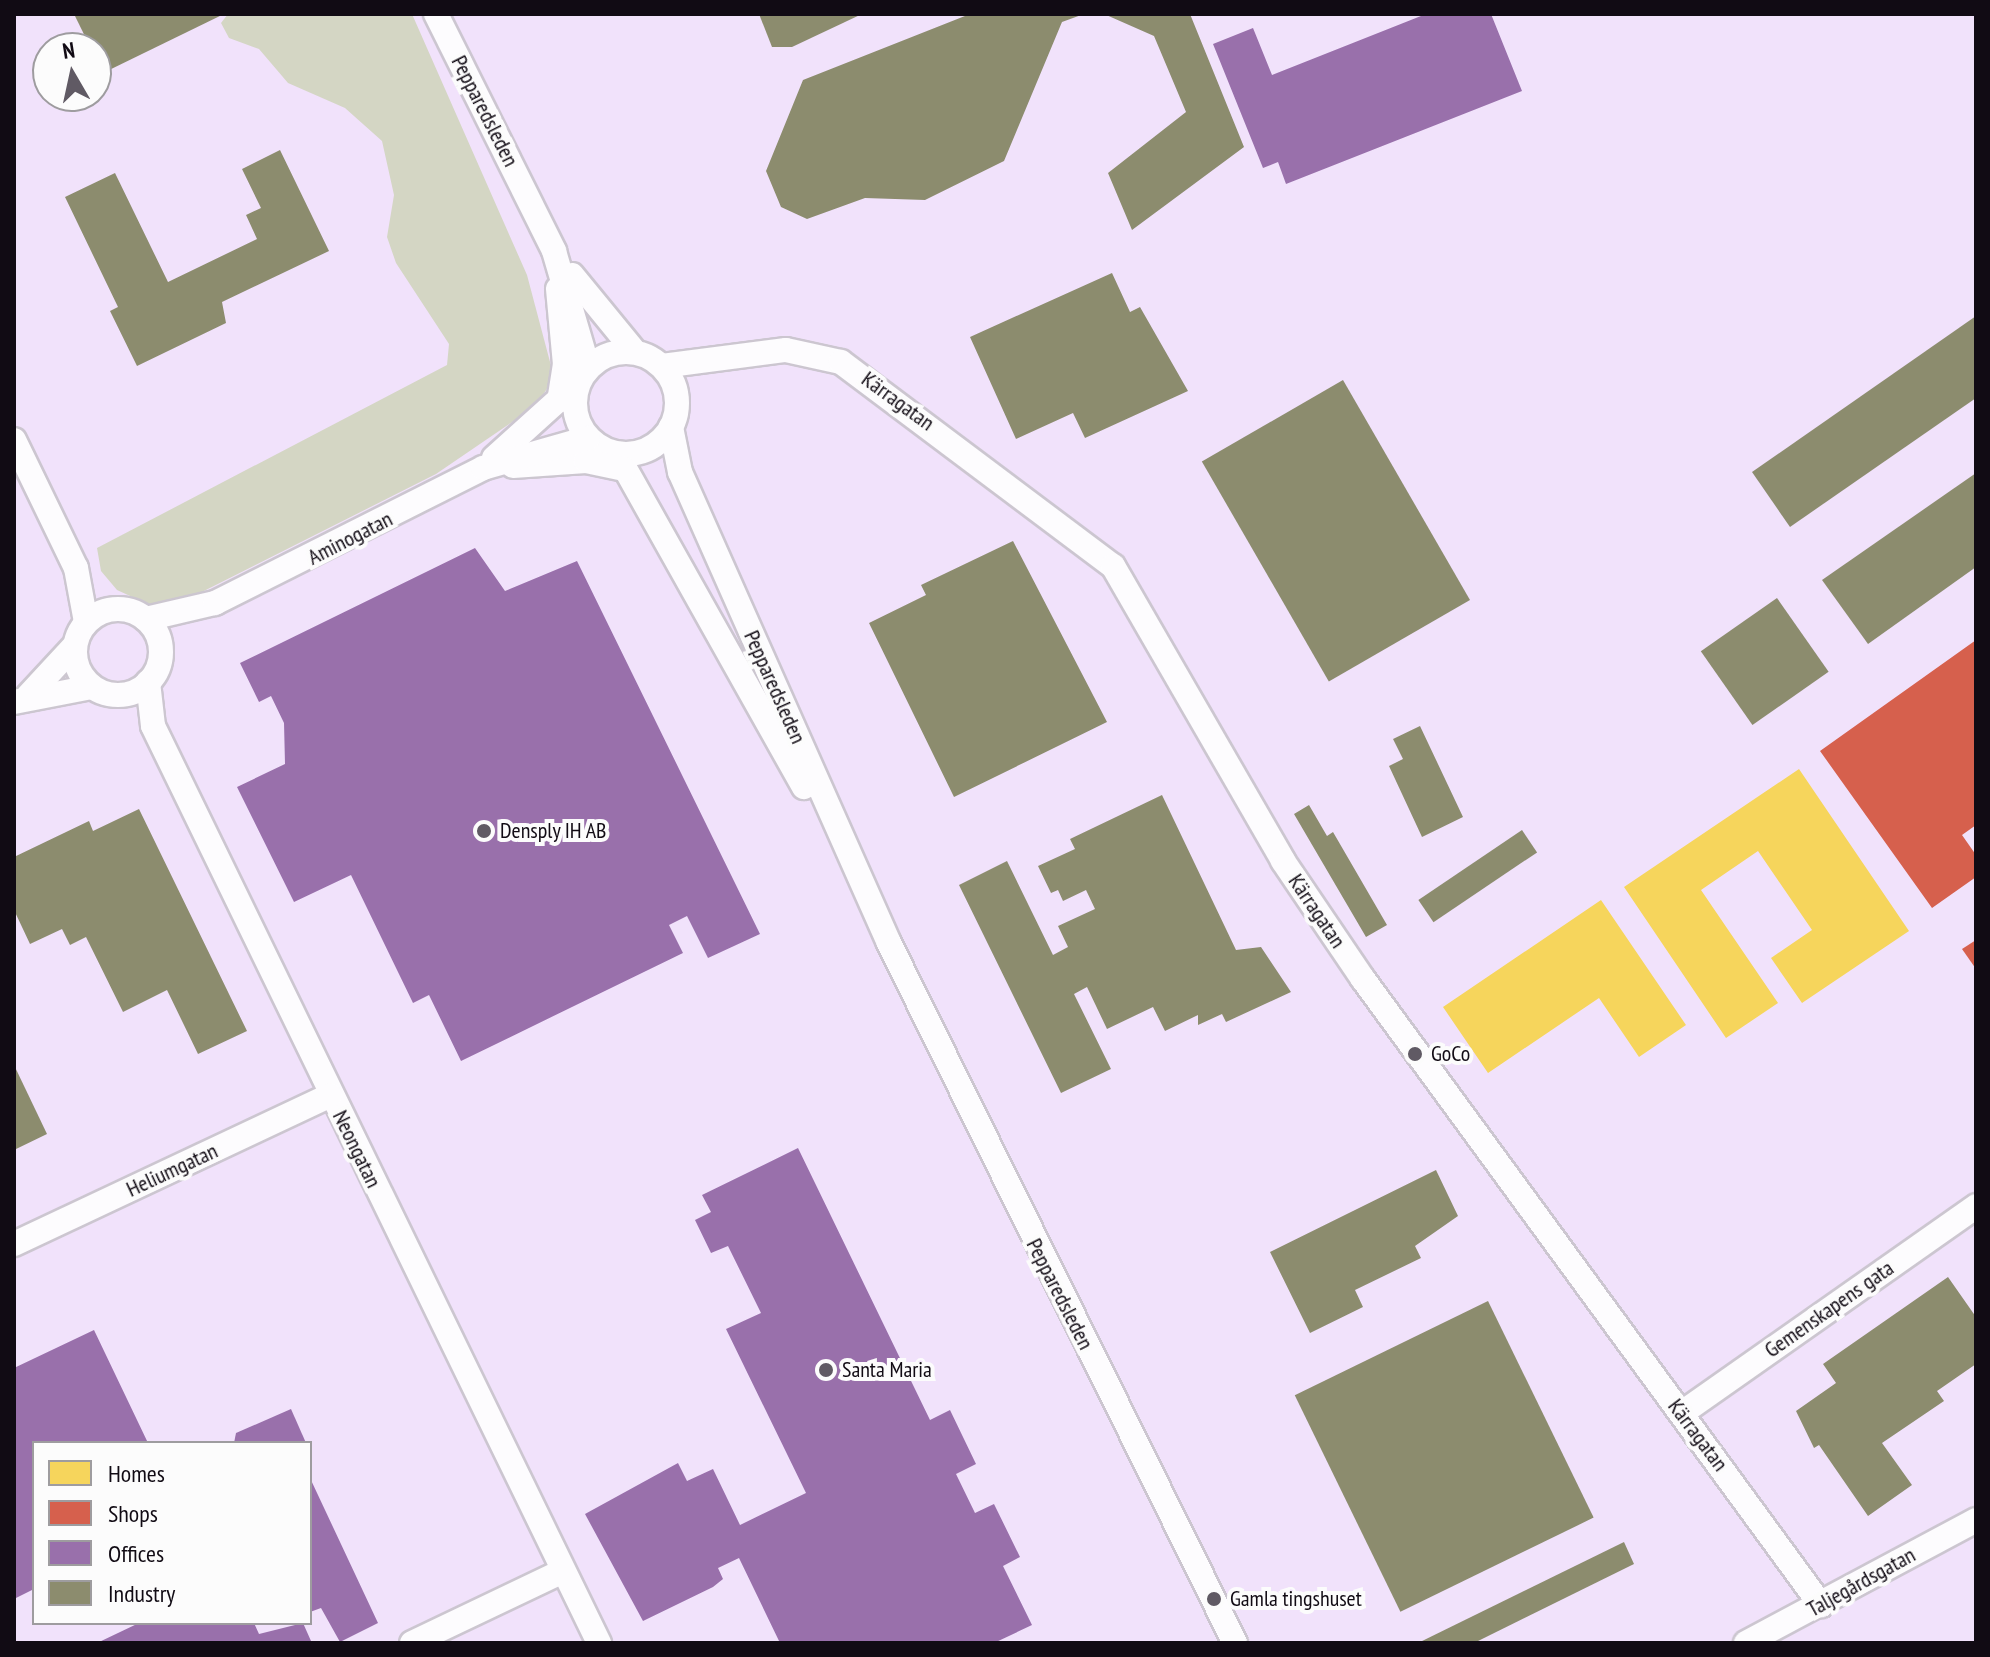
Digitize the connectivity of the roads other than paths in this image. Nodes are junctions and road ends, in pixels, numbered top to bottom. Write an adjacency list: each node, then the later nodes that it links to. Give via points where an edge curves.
1 (436, 14): 2 (street, Pepparedsleden)
2 (554, 251): 3 (street, Pepparedsleden); 6 (street, Pepparedsleden); 7 (street, via 565,364)
3 (635, 352): 5 (street); 6 (street, via 610,353)
4 (727, 362): 5 (street, Kärragatan); 8 (street); 29 (street, Kärragatan, via 786,350 841,362 1113,566 1283,861 1520,1201)
5 (662, 366): 8 (street)
6 (584, 372): 7 (street, Aminogatan); 9 (street, via 574,409)
7 (559, 401): 12 (street, Aminogatan)
8 (674, 418): 11 (street, via 649,449); 25 (street, Pepparedsleden, via 680,472)
9 (588, 438): 11 (street); 12 (street, Aminogatan)
10 (14, 440): 13 (street)
11 (622, 462): 12 (street); 25 (street, Pepparedsleden)
12 (483, 468): 14 (street, Aminogatan)
13 (76, 568): 15 (street); 17 (street)
14 (215, 603): 16 (street, Aminogatan); 19 (street, Aminogatan)
15 (122, 608): 16 (street); 17 (street)
16 (146, 619): 19 (street)
17 (86, 622): 18 (street)
18 (75, 645): 21 (street, via 77,668); 23 (street)
19 (161, 657): 20 (street)
20 (148, 682): 22 (street); 24 (street, Neongatan)
21 (92, 687): 22 (street); 23 (street)
22 (117, 695): 24 (street, Neongatan)
23 (21, 699)
24 (153, 726): 26 (street, Neongatan)
25 (889, 943): 35 (street, Pepparedsleden)
26 (330, 1095): 28 (street, Heliumgatan); 31 (street, Neongatan)
27 (1976, 1206): 29 (street, Gemenskapens gata)
28 (14, 1244)
29 (1682, 1413): 32 (street, Kärragatan)
30 (1976, 1520): 32 (street, Taljegårdsgatan)
31 (563, 1571): 33 (street); 34 (street, Neongatan)
32 (1821, 1605): 36 (street, Taljegårdsgatan)
33 (412, 1643)
34 (599, 1643)
35 (1235, 1643)
36 (1746, 1643)

